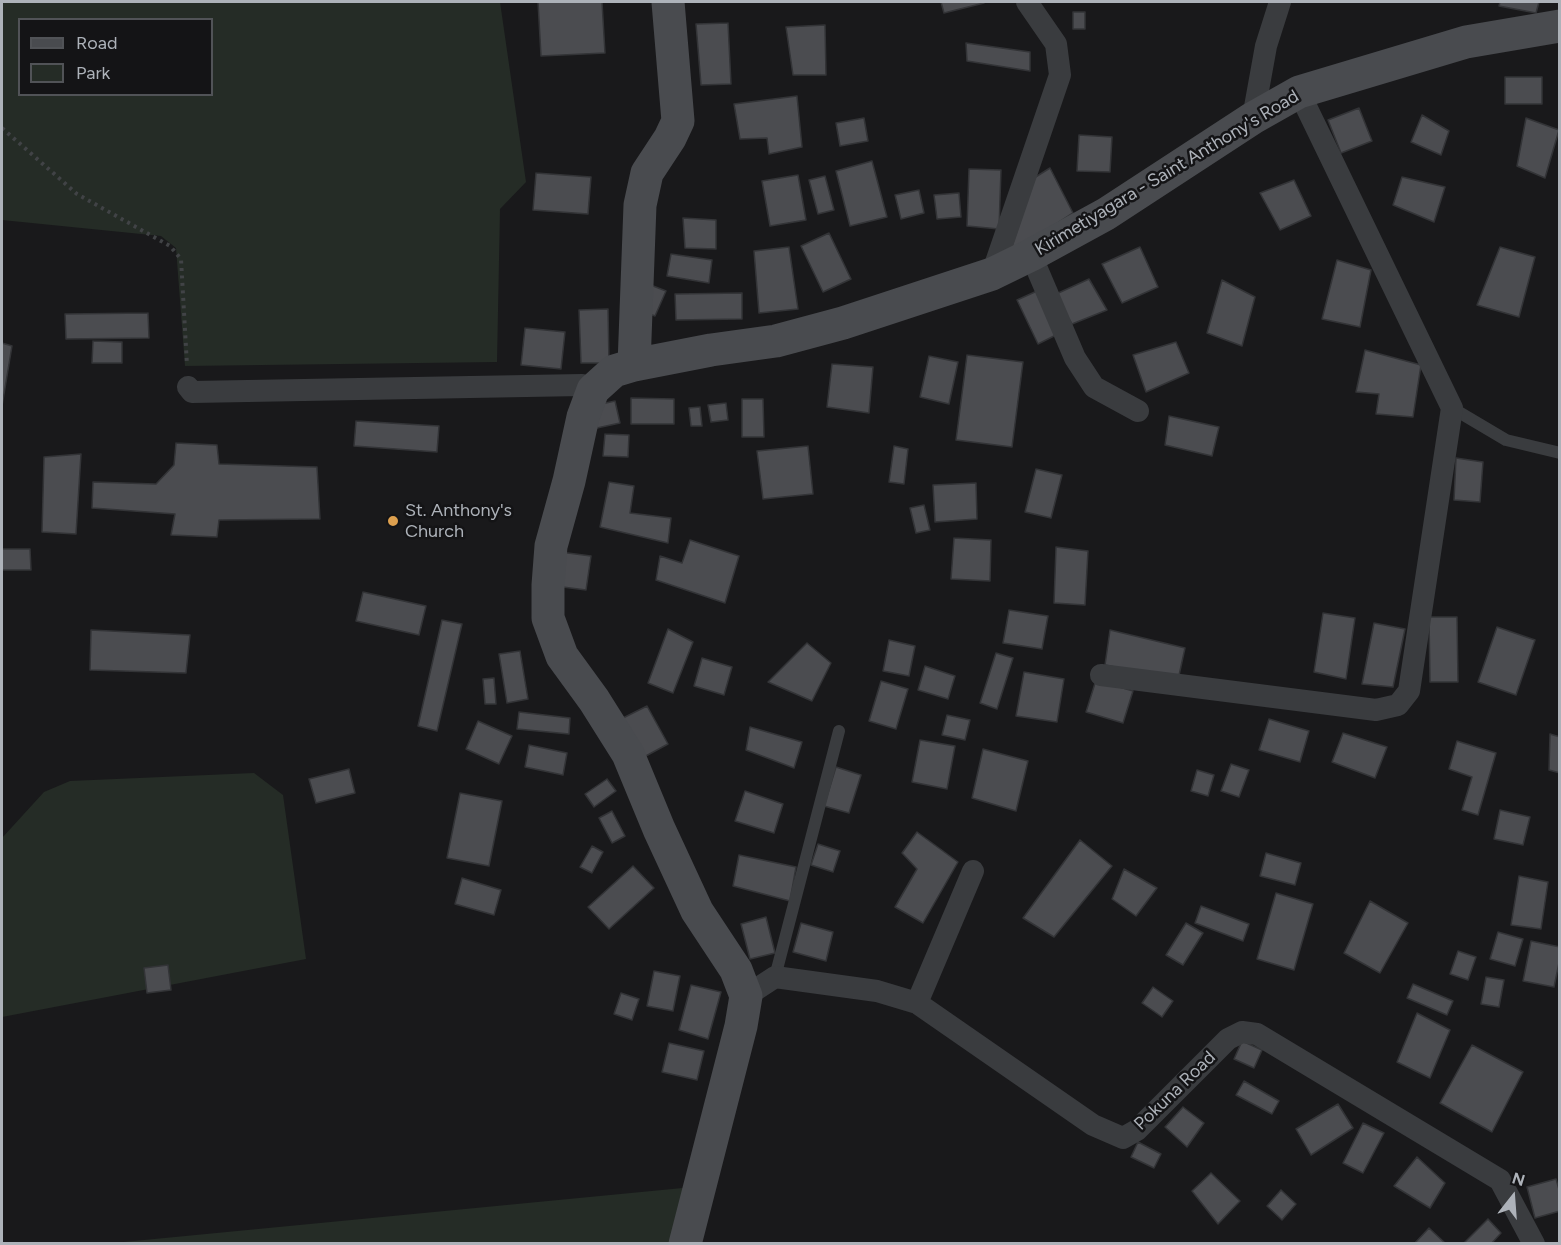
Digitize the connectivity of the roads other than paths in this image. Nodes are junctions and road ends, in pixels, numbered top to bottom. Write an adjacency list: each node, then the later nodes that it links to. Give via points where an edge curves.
1 (668, 2): 9 (street, via 678,121 646,173 640,206)
2 (1027, 2): 8 (street, via 1056,44 1060,75)
3 (1280, 2): 6 (street, via 1266,45)
4 (1560, 26): 5 (street, Kirimetiyagara - Saint Anthony's Road, via 1466,42)
5 (1299, 92): 6 (street, Kirimetiyagara - Saint Anthony's Road); 12 (street)
6 (1253, 118): 7 (street, Kirimetiyagara - Saint Anthony's Road, via 1106,214)
7 (1031, 255): 8 (street, Kirimetiyagara - Saint Anthony's Road); 13 (street, via 1075,357 1095,387)
8 (992, 274): 9 (street, Kirimetiyagara - Saint Anthony's Road, via 776,341)
9 (634, 365): 11 (street, Kirimetiyagara - Saint Anthony's Road, via 614,371)
10 (188, 387): 11 (street, via 192,392 582,385)
11 (593, 390): 19 (street, Kirimetiyagara - Saint Anthony's Road, via 551,546 548,618 562,656 628,754 697,911 736,970)
12 (1452, 408): 14 (lane, via 1506,440); 15 (street, via 1409,691 1398,705 1376,710)
13 (1138, 411)
14 (1560, 453)
15 (1101, 675)
16 (839, 731): 18 (lane)
17 (973, 871): 20 (street)
18 (775, 977): 19 (street); 20 (street, Pokuna Road, via 877,991)
19 (746, 996): 21 (street)
20 (917, 1003): 22 (street, Pokuna Road, via 1093,1125 1123,1138 1137,1130 1228,1039 1242,1032 1257,1034 1500,1180)
21 (685, 1244)
22 (1534, 1244)

